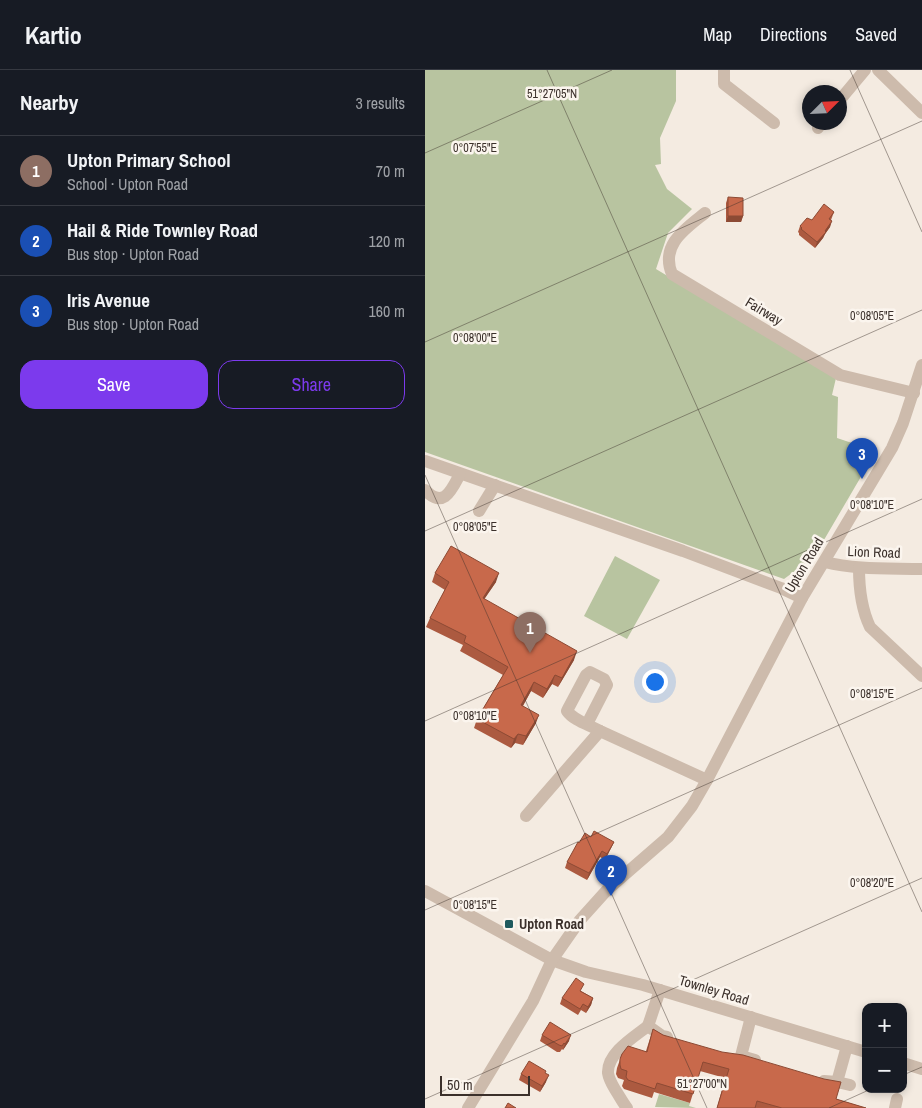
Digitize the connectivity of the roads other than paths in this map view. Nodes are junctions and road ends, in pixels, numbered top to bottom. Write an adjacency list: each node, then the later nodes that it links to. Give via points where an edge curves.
1 (724, 70): 6 (street, via 724,84)
2 (865, 70): 4 (street)
3 (878, 70): 5 (street)
4 (847, 91)
5 (922, 113)
6 (775, 123)
7 (705, 213): 9 (street, Fairway, via 671,246 668,265 672,274 840,375)
8 (922, 365): 9 (street, Upton Road)
9 (913, 394): 15 (street, Upton Road, via 892,448)
10 (426, 464): 11 (street)
11 (460, 474): 12 (street); 13 (street, via 445,497 437,498)
12 (495, 486): 14 (street); 18 (street, via 683,551)
13 (425, 490)
14 (479, 511)
15 (825, 562): 16 (street, Lion Road); 18 (street, Upton Road)
16 (859, 568): 17 (street, Lion Road); 19 (street, via 859,585 870,627)
17 (922, 569)
18 (802, 598): 20 (street, Upton Road)
19 (922, 676)
20 (707, 780): 21 (street, via 593,727); 23 (street, Upton Road, via 669,837 607,890 580,920)
21 (526, 816)
22 (425, 892): 23 (street, Townley Road)
23 (552, 960): 24 (street, Townley Road); 36 (street, Upton Road, via 533,1001)
24 (660, 990): 25 (street, Townley Road); 26 (street)
25 (751, 1017): 28 (street, Townley Road); 30 (street, via 736,1055)
26 (648, 1026): 27 (street, via 661,1036); 37 (street, via 617,1052 609,1066 609,1079)
27 (679, 1040)
28 (847, 1046): 29 (street, Townley Road); 34 (street)
29 (862, 1051)
30 (769, 1064)
31 (907, 1064): 32 (street)
32 (922, 1069)
33 (815, 1077): 34 (street)
34 (837, 1082): 35 (street)
35 (850, 1086)
36 (468, 1108)
37 (627, 1108)

